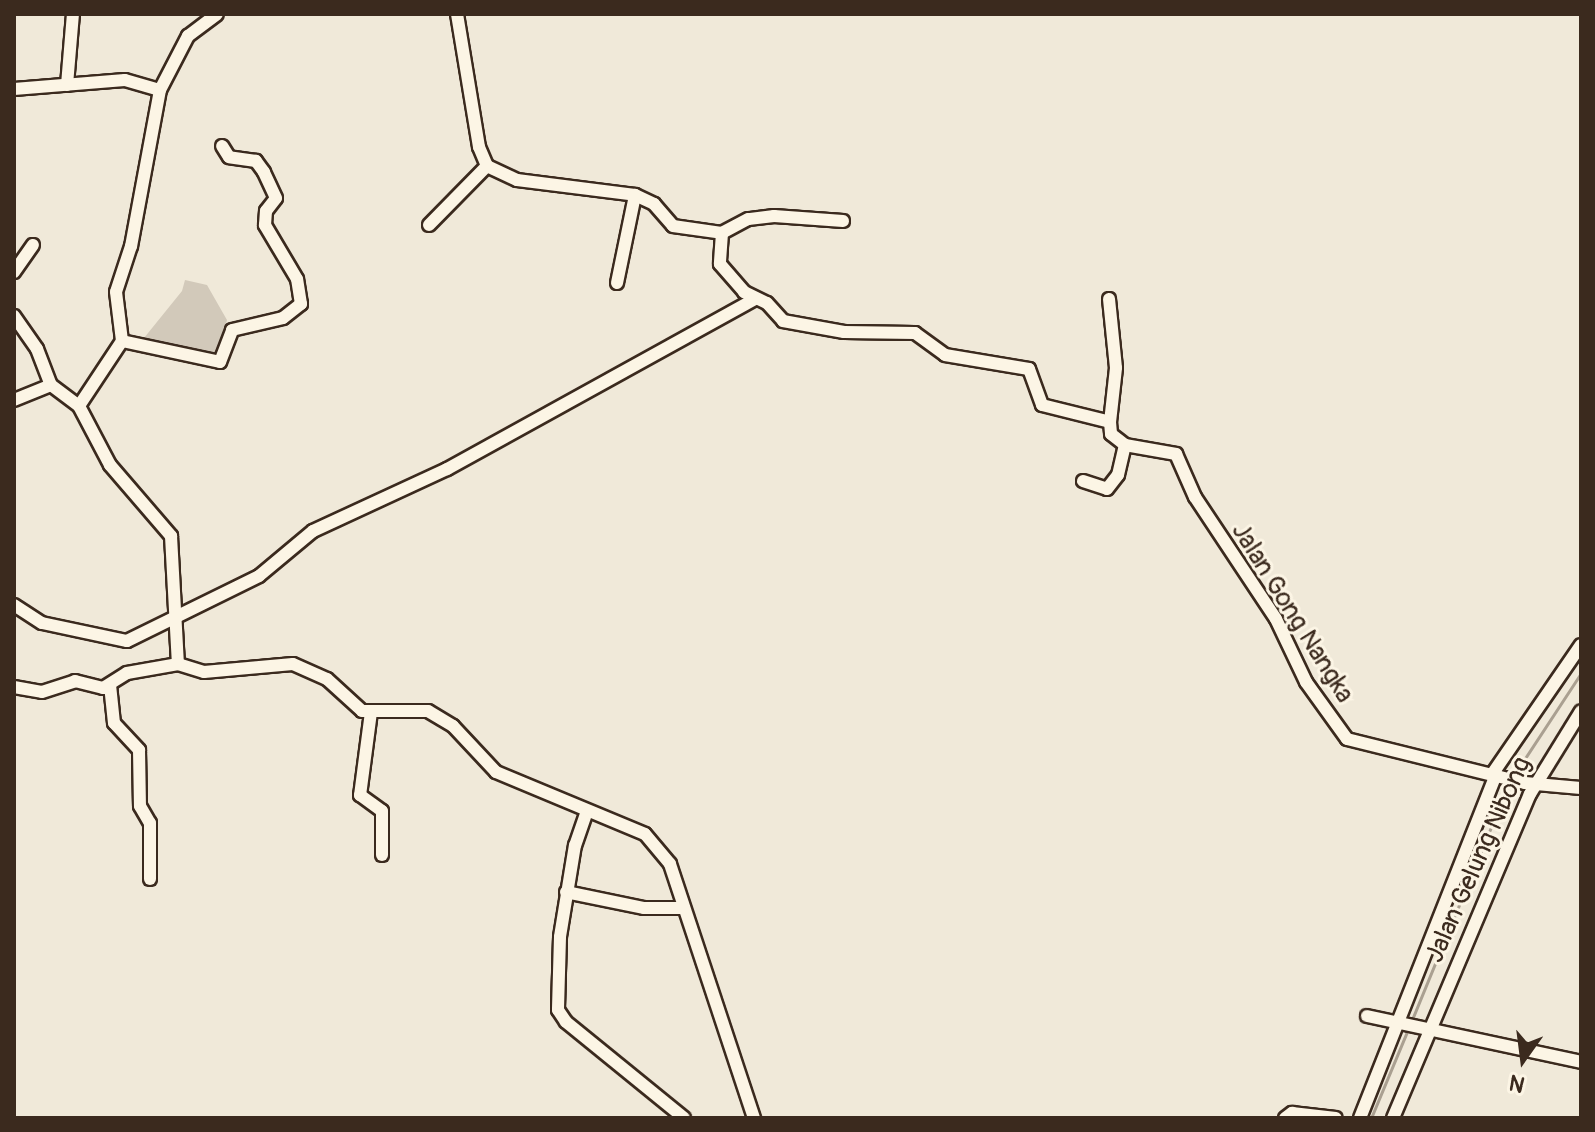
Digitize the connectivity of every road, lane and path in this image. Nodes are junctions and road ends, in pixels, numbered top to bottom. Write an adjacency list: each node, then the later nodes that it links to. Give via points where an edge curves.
1 (73, 14): 4 (street)
2 (217, 14): 6 (street, via 188,36)
3 (457, 14): 8 (street, via 479,147)
4 (67, 85): 5 (street); 6 (street, via 125,80)
5 (14, 89)
6 (160, 90): 19 (street, via 131,246 116,292)
7 (222, 146): 19 (street, via 229,157 256,161 264,172 276,198 266,211 265,225 297,279 301,304 283,318 232,330 220,362)
8 (487, 166): 9 (street, via 517,180); 11 (street)
9 (635, 195): 12 (street, via 654,204 673,226); 15 (street)
10 (843, 221): 12 (street, via 774,216 748,219)
11 (429, 225)
12 (718, 232): 16 (street, via 721,267)
13 (33, 245): 14 (street)
14 (14, 272)
15 (617, 283)
16 (755, 299): 23 (street, via 786,322 844,332 915,333 945,355 1029,369 1042,405); 27 (street, via 447,469 313,531 259,576)
17 (1109, 299): 23 (street, via 1116,368)
18 (14, 316): 20 (street, via 37,349)
19 (122, 341): 22 (street)
20 (51, 385): 21 (street); 22 (street)
21 (14, 400)
22 (79, 406): 27 (street, via 110,465 169,531)
23 (1110, 422): 24 (street, via 1111,434)
24 (1125, 445): 25 (street, via 1118,475 1107,489); 34 (street, Jalan Gong Nangka, via 1170,450 1180,457 1195,497 1276,619 1306,682 1347,739)
25 (1083, 481)
26 (14, 605): 27 (street, via 42,623 119,642)
27 (175, 616): 29 (street)
28 (1581, 645): 34 (street)
29 (178, 664): 30 (street, via 127,673); 33 (street, via 204,672 293,664 327,679 355,708)
30 (110, 685): 31 (street, via 75,681 42,692); 39 (street, via 114,723 139,750 140,806 150,823)
31 (14, 687)
32 (1581, 711): 35 (street, Jalan Gelung Nibong)
33 (371, 712): 37 (street, via 405,708 436,715 496,772); 38 (street, via 360,795 382,811)
34 (1496, 774): 35 (street); 43 (street)
35 (1530, 784): 36 (street); 44 (street, Jalan Gelung Nibong)
36 (1581, 788)
37 (587, 811): 40 (street); 41 (street, via 625,824 657,844 670,864)
38 (382, 855)
39 (150, 879)
40 (566, 892): 41 (street, via 644,908); 46 (street, via 556,962 558,1010)
41 (684, 908): 47 (street)
42 (1367, 1016): 43 (street)
43 (1395, 1022): 44 (street); 50 (street)
44 (1425, 1031): 45 (street); 51 (street, Jalan Gelung Nibong)
45 (1581, 1062)
46 (684, 1118)
47 (754, 1118)
48 (1285, 1118): 49 (street, via 1292,1113)
49 (1336, 1118)
50 (1360, 1118)
51 (1393, 1118)

